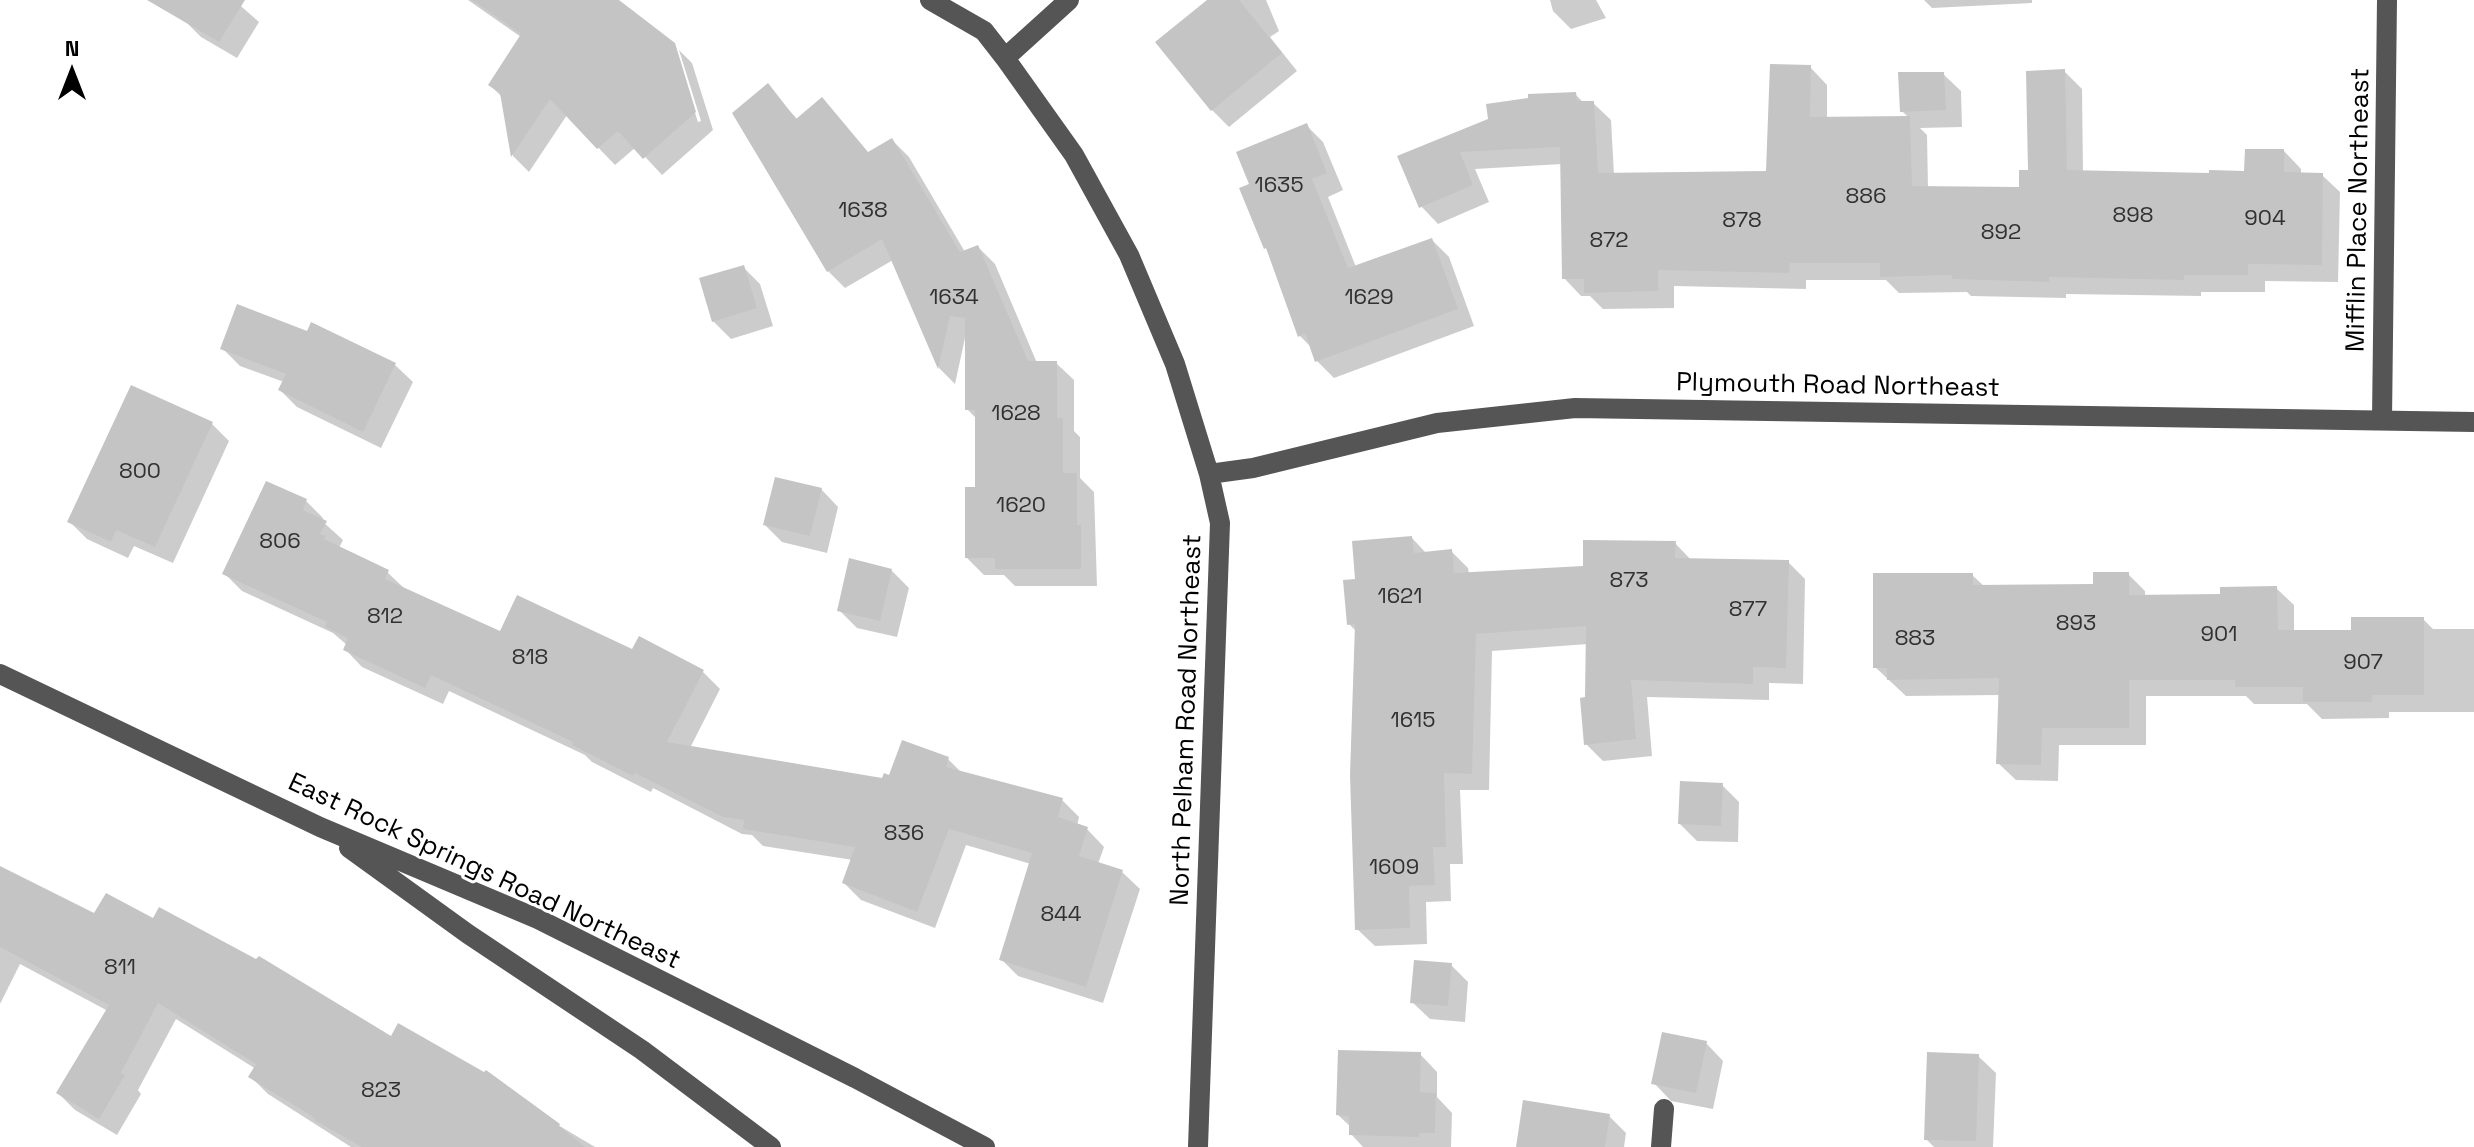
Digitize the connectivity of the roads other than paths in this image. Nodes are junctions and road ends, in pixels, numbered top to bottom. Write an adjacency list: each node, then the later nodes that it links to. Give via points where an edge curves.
1 (930, 0): 4 (street, North Pelham Road Northeast, via 984,31)
2 (1069, 0): 4 (street)
3 (2387, 0): 5 (street, Mifflin Place Northeast)
4 (1005, 58): 7 (street, North Pelham Road Northeast, via 1074,155 1129,255 1175,364)
5 (2382, 420): 6 (street, Plymouth Road Northeast); 7 (street, Plymouth Road Northeast, via 1575,408 1437,423)
6 (2474, 422)
7 (1209, 474): 13 (street, North Pelham Road Northeast, via 1220,523)
8 (0, 674): 9 (street, East Rock Springs Road Northeast)
9 (320, 827): 11 (street, via 642,1050); 12 (street, East Rock Springs Road Northeast, via 538,919)
10 (1664, 1109): 14 (street)
11 (771, 1147)
12 (985, 1147)
13 (1198, 1147)
14 (1661, 1147)

